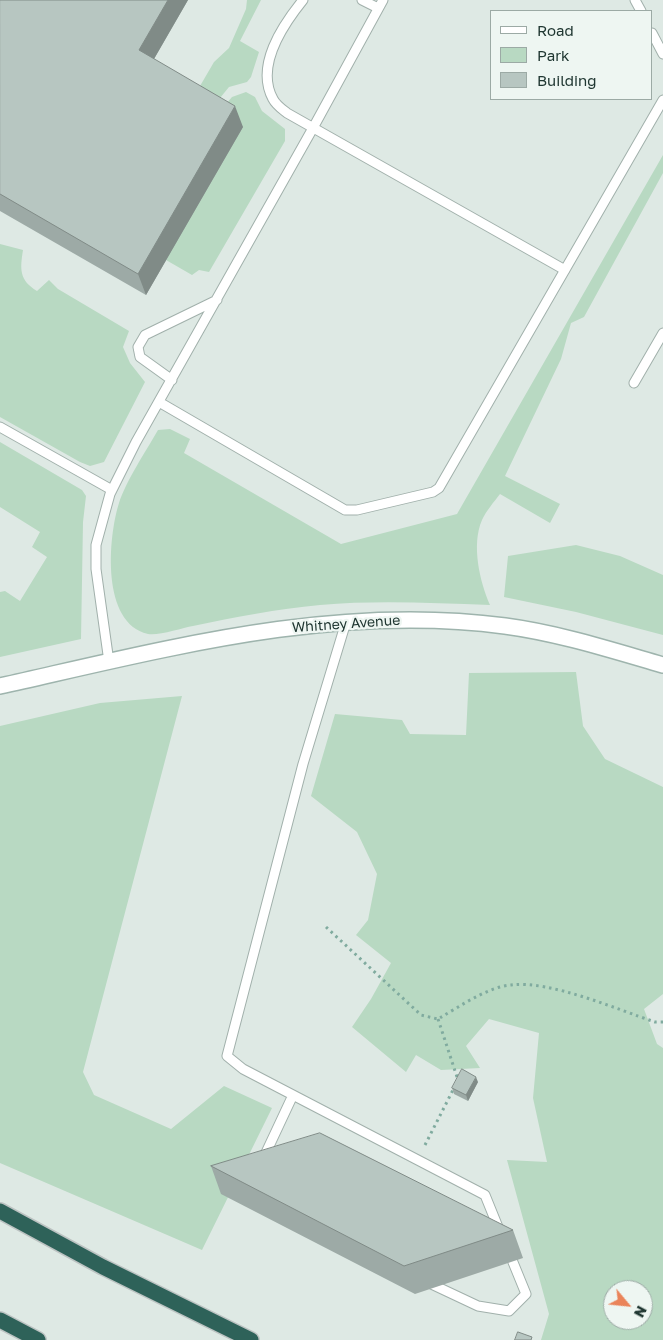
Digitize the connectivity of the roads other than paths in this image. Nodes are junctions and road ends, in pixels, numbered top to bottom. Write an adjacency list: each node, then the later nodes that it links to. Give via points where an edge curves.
1 (303, 0): 7 (lane, via 289,19 267,64 267,83 274,101 287,113)
2 (362, 0): 3 (lane)
3 (381, 4): 7 (lane)
4 (653, 35): 5 (lane)
5 (663, 54)
6 (663, 100): 8 (lane)
7 (314, 128): 8 (lane); 9 (lane)
8 (565, 270): 13 (lane, via 439,488 433,492 357,510 344,510)
9 (217, 300): 11 (lane); 11 (lane, via 145,335 138,347 140,357)
10 (663, 333): 12 (lane)
11 (172, 380): 13 (lane)
12 (634, 382)
13 (159, 402): 15 (lane)
14 (0, 427): 15 (lane)
15 (112, 490): 17 (lane, via 96,545 96,570)
16 (346, 622): 17 (main road, Whitney Avenue, via 190,643); 18 (main road, Whitney Avenue, via 433,620 506,626 562,637); 20 (lane, via 303,764 227,1056 244,1069)
17 (109, 662): 19 (main road, Whitney Avenue)
18 (663, 665)
19 (0, 686)
20 (293, 1095): 21 (lane); 23 (lane, via 485,1195 526,1294 509,1311 478,1306)
21 (258, 1170)
22 (0, 1211): 26 (highway)
23 (420, 1278)
24 (0, 1320): 25 (highway)
25 (38, 1340)
26 (251, 1340)

